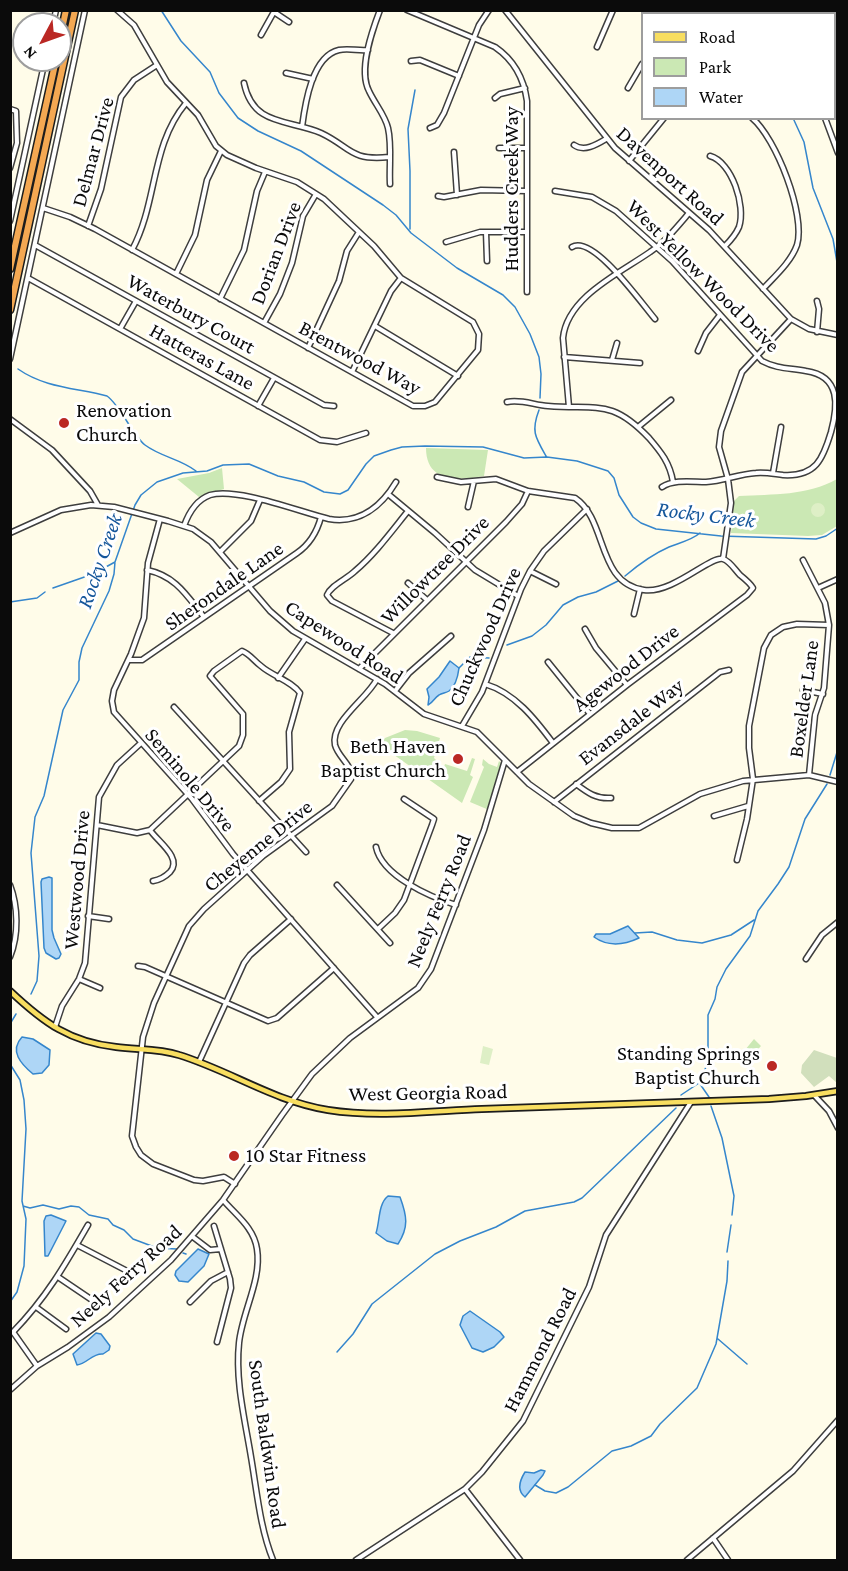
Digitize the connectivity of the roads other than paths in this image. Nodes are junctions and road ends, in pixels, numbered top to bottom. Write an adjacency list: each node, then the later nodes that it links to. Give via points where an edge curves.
1 (75, 10): 79 (highway)
2 (85, 10): 55 (street)
3 (117, 10): 16 (street, Brentwood Way, via 134,25)
4 (380, 10): 14 (street)
5 (407, 10): 12 (street, Hudders Creek Way)
6 (489, 10): 12 (street)
7 (505, 10): 36 (street, Davenport Road)
8 (613, 10): 13 (street)
9 (275, 11): 10 (street); 11 (street)
10 (289, 22)
11 (261, 35)
12 (474, 37): 22 (street); 26 (street, Hudders Creek Way, via 507,56)
13 (597, 47)
14 (368, 50): 24 (street, via 344,49 333,53 320,63); 44 (street, via 365,82 387,126)
15 (411, 61): 22 (street, via 420,60)
16 (157, 64): 29 (street, Brentwood Way, via 171,88); 58 (street, Delmar Drive, via 134,80 121,97 101,189)
17 (641, 67): 21 (street)
18 (42, 72): 54 (street)
19 (53, 72): 69 (highway)
20 (286, 73): 24 (street)
21 (638, 75): 23 (street); 27 (street)
22 (459, 76): 35 (street, via 440,121)
23 (641, 77)
24 (313, 79): 34 (street)
25 (244, 83): 34 (street, via 261,112)
26 (525, 88): 28 (street); 39 (street, Hudders Creek Way)
27 (628, 88)
28 (495, 98)
29 (186, 103): 40 (street, Brentwood Way); 67 (street, via 166,134 148,211)
30 (10, 109): 46 (street, via 16,111 17,134)
31 (662, 120): 45 (street)
32 (754, 120): 74 (street, via 777,154 799,222 793,254)
33 (826, 120): 42 (street)
34 (302, 127): 44 (street, via 357,155)
35 (430, 128)
36 (606, 139): 37 (street, via 586,148); 45 (street, Davenport Road)
37 (574, 145)
38 (499, 148): 39 (street)
39 (527, 148): 49 (street, Hudders Creek Way)
40 (221, 151): 47 (street, Brentwood Way); 71 (street, via 207,180 195,236)
41 (454, 152): 52 (street)
42 (837, 153)
43 (710, 156): 64 (street, via 729,172 740,202 739,226)
44 (389, 157): 48 (street)
45 (629, 162): 56 (street, Davenport Road)
46 (10, 168)
47 (265, 172): 51 (street, Brentwood Way, via 297,182); 76 (street, via 244,250)
48 (390, 184)
49 (527, 191): 52 (street, via 481,190); 61 (street, Hudders Creek Way)
50 (555, 191): 66 (street, West Yellow Wood Drive, via 601,201)
51 (316, 194): 59 (street, Brentwood Way); 83 (street, Dorian Drive, via 303,216 284,285)
52 (457, 195): 53 (street)
53 (438, 196)
54 (13, 201): 57 (street)
55 (43, 208): 58 (street, Brentwood Way); 63 (street)
56 (689, 213): 64 (street, Davenport Road); 66 (street)
57 (10, 221)
58 (88, 226): 67 (street, Brentwood Way)
59 (358, 232): 73 (street, Brentwood Way); 89 (street)
60 (486, 232): 61 (street); 62 (street); 68 (street)
61 (527, 232): 75 (street, Hudders Creek Way)
62 (446, 242)
63 (35, 244): 72 (street); 77 (street, Waterbury Court)
64 (725, 246): 74 (street, Davenport Road)
65 (572, 247): 70 (street, via 580,244 590,248)
66 (657, 247): 70 (street); 80 (street, West Yellow Wood Drive)
67 (132, 250): 71 (street, Brentwood Way)
68 (487, 261)
69 (10, 269)
70 (616, 273): 81 (street); 92 (street, via 570,315 564,333)
71 (176, 274): 76 (street, Brentwood Way)
72 (28, 278): 85 (street, Hatteras Lane); 93 (street)
73 (401, 278): 84 (street); 97 (street, Brentwood Way, via 467,316 476,326 478,350)
74 (763, 289): 82 (street, Davenport Road)
75 (527, 292)
76 (220, 299): 83 (street, Brentwood Way)
77 (136, 301): 85 (street); 98 (street, Waterbury Court)
78 (817, 301): 86 (street)
79 (10, 310)
80 (720, 315): 90 (street, via 706,333); 91 (street, West Yellow Wood Drive)
81 (655, 319)
82 (791, 319): 86 (street, Davenport Road); 91 (street)
83 (264, 323): 89 (street, Brentwood Way)
84 (375, 326): 96 (street); 97 (street)
85 (120, 329): 101 (street, Hatteras Lane)
86 (817, 332): 87 (street, Davenport Road)
87 (837, 335)
88 (617, 343): 94 (street)
89 (308, 348): 96 (street, Brentwood Way)
90 (699, 351)
91 (756, 355): 108 (street, West Yellow Wood Drive, via 776,368 819,375 832,387 837,400 833,426 819,463 799,474); 110 (street, via 740,377 719,436)
92 (564, 357): 94 (street); 103 (street)
93 (10, 359)
94 (612, 360): 95 (street)
95 (640, 363)
96 (352, 372): 97 (street, Brentwood Way, via 421,407 435,402)
97 (458, 376)
98 (274, 378): 101 (street); 102 (street, Waterbury Court, via 324,405)
99 (670, 400): 105 (street)
100 (507, 402): 103 (street)
101 (258, 406): 107 (street, Hatteras Lane, via 326,442)
102 (334, 406)
103 (569, 407): 105 (street, via 614,411)
104 (10, 419): 118 (street, via 52,450)
105 (638, 427): 113 (street, via 663,455)
106 (781, 427): 108 (street)
107 (366, 433)
108 (773, 474): 110 (street, West Yellow Wood Drive, via 754,473)
109 (437, 477): 111 (street)
110 (728, 479): 113 (street, West Yellow Wood Drive); 127 (street, via 731,503)
111 (474, 481): 115 (street, via 496,479); 119 (street)
112 (396, 482): 116 (street)
113 (673, 482): 114 (street)
114 (662, 487)
115 (528, 491): 120 (street, via 572,496); 129 (street, Willowtree Drive, via 519,508)
116 (388, 494): 121 (street); 122 (street, via 357,518 339,521)
117 (260, 500): 122 (street); 124 (street, via 210,495 194,506); 126 (street, via 251,521)
118 (98, 505): 123 (street, Capewood Road); 125 (street, Capewood Road, via 61,510)
119 (468, 507)
120 (587, 509): 131 (street, Chuckwood Drive, via 544,551); 137 (street, via 612,568 622,580)
121 (408, 511): 129 (street); 144 (street, via 370,556 327,595)
122 (321, 517): 135 (street, Sherondale Lane, via 316,532 304,547)
123 (160, 519): 124 (street, Capewood Road); 130 (street, Seminole Drive)
124 (184, 526): 126 (street, Capewood Road, via 203,535)
125 (10, 533)
126 (220, 552): 135 (street, Capewood Road)
127 (723, 559): 137 (street, via 713,560 668,586); 154 (street, Agewood Drive, via 753,588)
128 (803, 561): 136 (street, Boxelder Lane)
129 (465, 562): 138 (street); 139 (street, Willowtree Drive)
130 (147, 570): 141 (street, via 177,583); 147 (street, Seminole Drive, via 144,618)
131 (530, 571): 134 (street); 138 (street, Chuckwood Drive)
132 (837, 579): 136 (street)
133 (408, 583): 139 (street)
134 (556, 584)
135 (248, 587): 141 (street, Sherondale Lane); 146 (street, Capewood Road, via 279,620)
136 (818, 588): 142 (street, Boxelder Lane)
137 (640, 589): 140 (street)
138 (518, 596): 153 (street, Chuckwood Drive)
139 (427, 600): 144 (street, Willowtree Drive)
140 (634, 614)
141 (204, 617): 147 (street, Sherondale Lane, via 142,660)
142 (828, 625): 157 (street, Boxelder Lane); 167 (street, via 790,625 768,640 749,726)
143 (585, 629): 154 (street)
144 (393, 633): 149 (street, Willowtree Drive)
145 (451, 636): 156 (street, via 409,673)
146 (305, 639): 149 (street, Capewood Road); 151 (street)
147 (129, 660): 161 (street, Seminole Drive, via 114,690 112,704 118,718)
148 (548, 662): 159 (street)
149 (359, 669): 152 (street, Capewood Road)
150 (729, 670): 169 (street, Evansdale Way, via 720,672)
151 (278, 678): 164 (street, via 243,651 212,673 211,679 243,716 242,741); 173 (street, via 300,693 289,732 290,769)
152 (377, 679): 156 (street, Capewood Road); 179 (street, Cheyenne Drive, via 336,732 336,748 350,767 351,779 332,806)
153 (485, 684): 160 (street, Chuckwood Drive); 162 (street, via 508,694)
154 (627, 685): 159 (street, Agewood Drive)
155 (803, 690): 157 (street)
156 (395, 691): 160 (street, Capewood Road, via 424,714)
157 (822, 694): 166 (street, Boxelder Lane, via 815,715)
158 (174, 707): 164 (street)
159 (590, 714): 162 (street, Agewood Drive)
160 (462, 726): 163 (street, Capewood Road, via 482,735)
161 (141, 743): 170 (street, Seminole Drive); 177 (street, Westwood Drive, via 117,765 102,789)
162 (553, 743): 165 (street, Agewood Drive)
163 (505, 760): 165 (street); 188 (street, Neely Ferry Road, via 490,814)
164 (223, 761): 170 (street); 173 (street)
165 (517, 772): 174 (street)
166 (809, 775): 167 (street); 168 (street)
167 (753, 779): 174 (street, via 700,794 634,828 591,824); 175 (street)
168 (837, 782)
169 (576, 784): 171 (street, via 592,796); 174 (street, Evansdale Way)
170 (188, 794): 178 (street); 183 (street, Seminole Drive)
171 (611, 798)
172 (404, 799): 187 (street, via 434,819)
173 (259, 801): 179 (street)
174 (554, 802)
175 (748, 806): 176 (street); 182 (street)
176 (714, 816)
177 (97, 825): 178 (street, via 137,833); 189 (street, Westwood Drive)
178 (150, 831): 184 (street, via 174,862 172,870)
179 (291, 835): 181 (street); 183 (street, Cheyenne Drive)
180 (376, 847): 187 (street, via 380,857)
181 (306, 852)
182 (737, 860)
183 (247, 870): 191 (street, Seminole Drive); 199 (street, Cheyenne Drive, via 193,921)
184 (153, 881)
185 (10, 885): 195 (street, via 16,913)
186 (337, 885): 193 (street)
187 (410, 886): 188 (street); 193 (street, via 399,908)
188 (456, 904): 204 (street, Neely Ferry Road, via 423,982)
189 (88, 916): 190 (street); 200 (street, Westwood Drive, via 85,963)
190 (109, 919)
191 (291, 919): 198 (street, Seminole Drive); 203 (street, via 246,959)
192 (837, 922): 196 (street, via 825,931)
193 (378, 929): 194 (street)
194 (390, 944)
195 (10, 957)
196 (806, 959)
197 (138, 966): 199 (street)
198 (334, 968): 203 (street, via 273,1020 264,1020); 204 (street, Seminole Drive)
199 (166, 976): 203 (street); 206 (street, Cheyenne Drive)
200 (79, 979): 201 (street); 205 (street, Westwood Drive, via 62,1006)
201 (100, 988)
202 (10, 992): 205 (main road, West Georgia Road)
203 (225, 1003): 207 (street)
204 (377, 1017): 210 (street, Neely Ferry Road, via 321,1065)
205 (55, 1028): 206 (main road, West Georgia Road, via 82,1041)
206 (141, 1048): 207 (main road, West Georgia Road); 213 (street, Cheyenne Drive, via 132,1136 141,1155 148,1162 194,1180 224,1177)
207 (199, 1062): 210 (main road, West Georgia Road)
208 (837, 1091): 209 (main road, West Georgia Road)
209 (814, 1095): 211 (main road, West Georgia Road); 212 (street, via 829,1111)
210 (291, 1101): 211 (main road, West Georgia Road, via 328,1110 375,1113); 213 (street, Neely Ferry Road)
211 (691, 1102): 231 (street, Hammond Road, via 606,1235 589,1287 527,1414)
212 (837, 1128)
213 (235, 1184): 214 (street, Neely Ferry Road)
214 (224, 1200): 217 (street, Neely Ferry Road); 233 (street, South Baldwin Road, via 249,1227 258,1252 239,1337 238,1363 266,1542)
215 (88, 1225): 218 (street)
216 (214, 1226): 219 (street)
217 (193, 1237): 219 (street, via 205,1248); 228 (street, Neely Ferry Road, via 108,1317)
218 (77, 1245): 221 (street); 222 (street)
219 (221, 1249): 220 (street)
220 (228, 1272): 224 (street); 227 (street, via 231,1288)
221 (131, 1273)
222 (58, 1277): 223 (street); 225 (street)
223 (94, 1302)
224 (190, 1302)
225 (36, 1307): 226 (street); 228 (street, via 13,1332)
226 (66, 1329)
227 (217, 1342)
228 (37, 1366): 229 (street, Neely Ferry Road)
229 (10, 1390)
230 (837, 1420): 232 (street, via 793,1471)
231 (465, 1489): 234 (street, Hammond Road); 235 (street)
232 (713, 1538): 236 (street); 237 (street)
233 (273, 1560)
234 (356, 1560)
235 (520, 1560)
236 (687, 1560)
237 (728, 1560)

